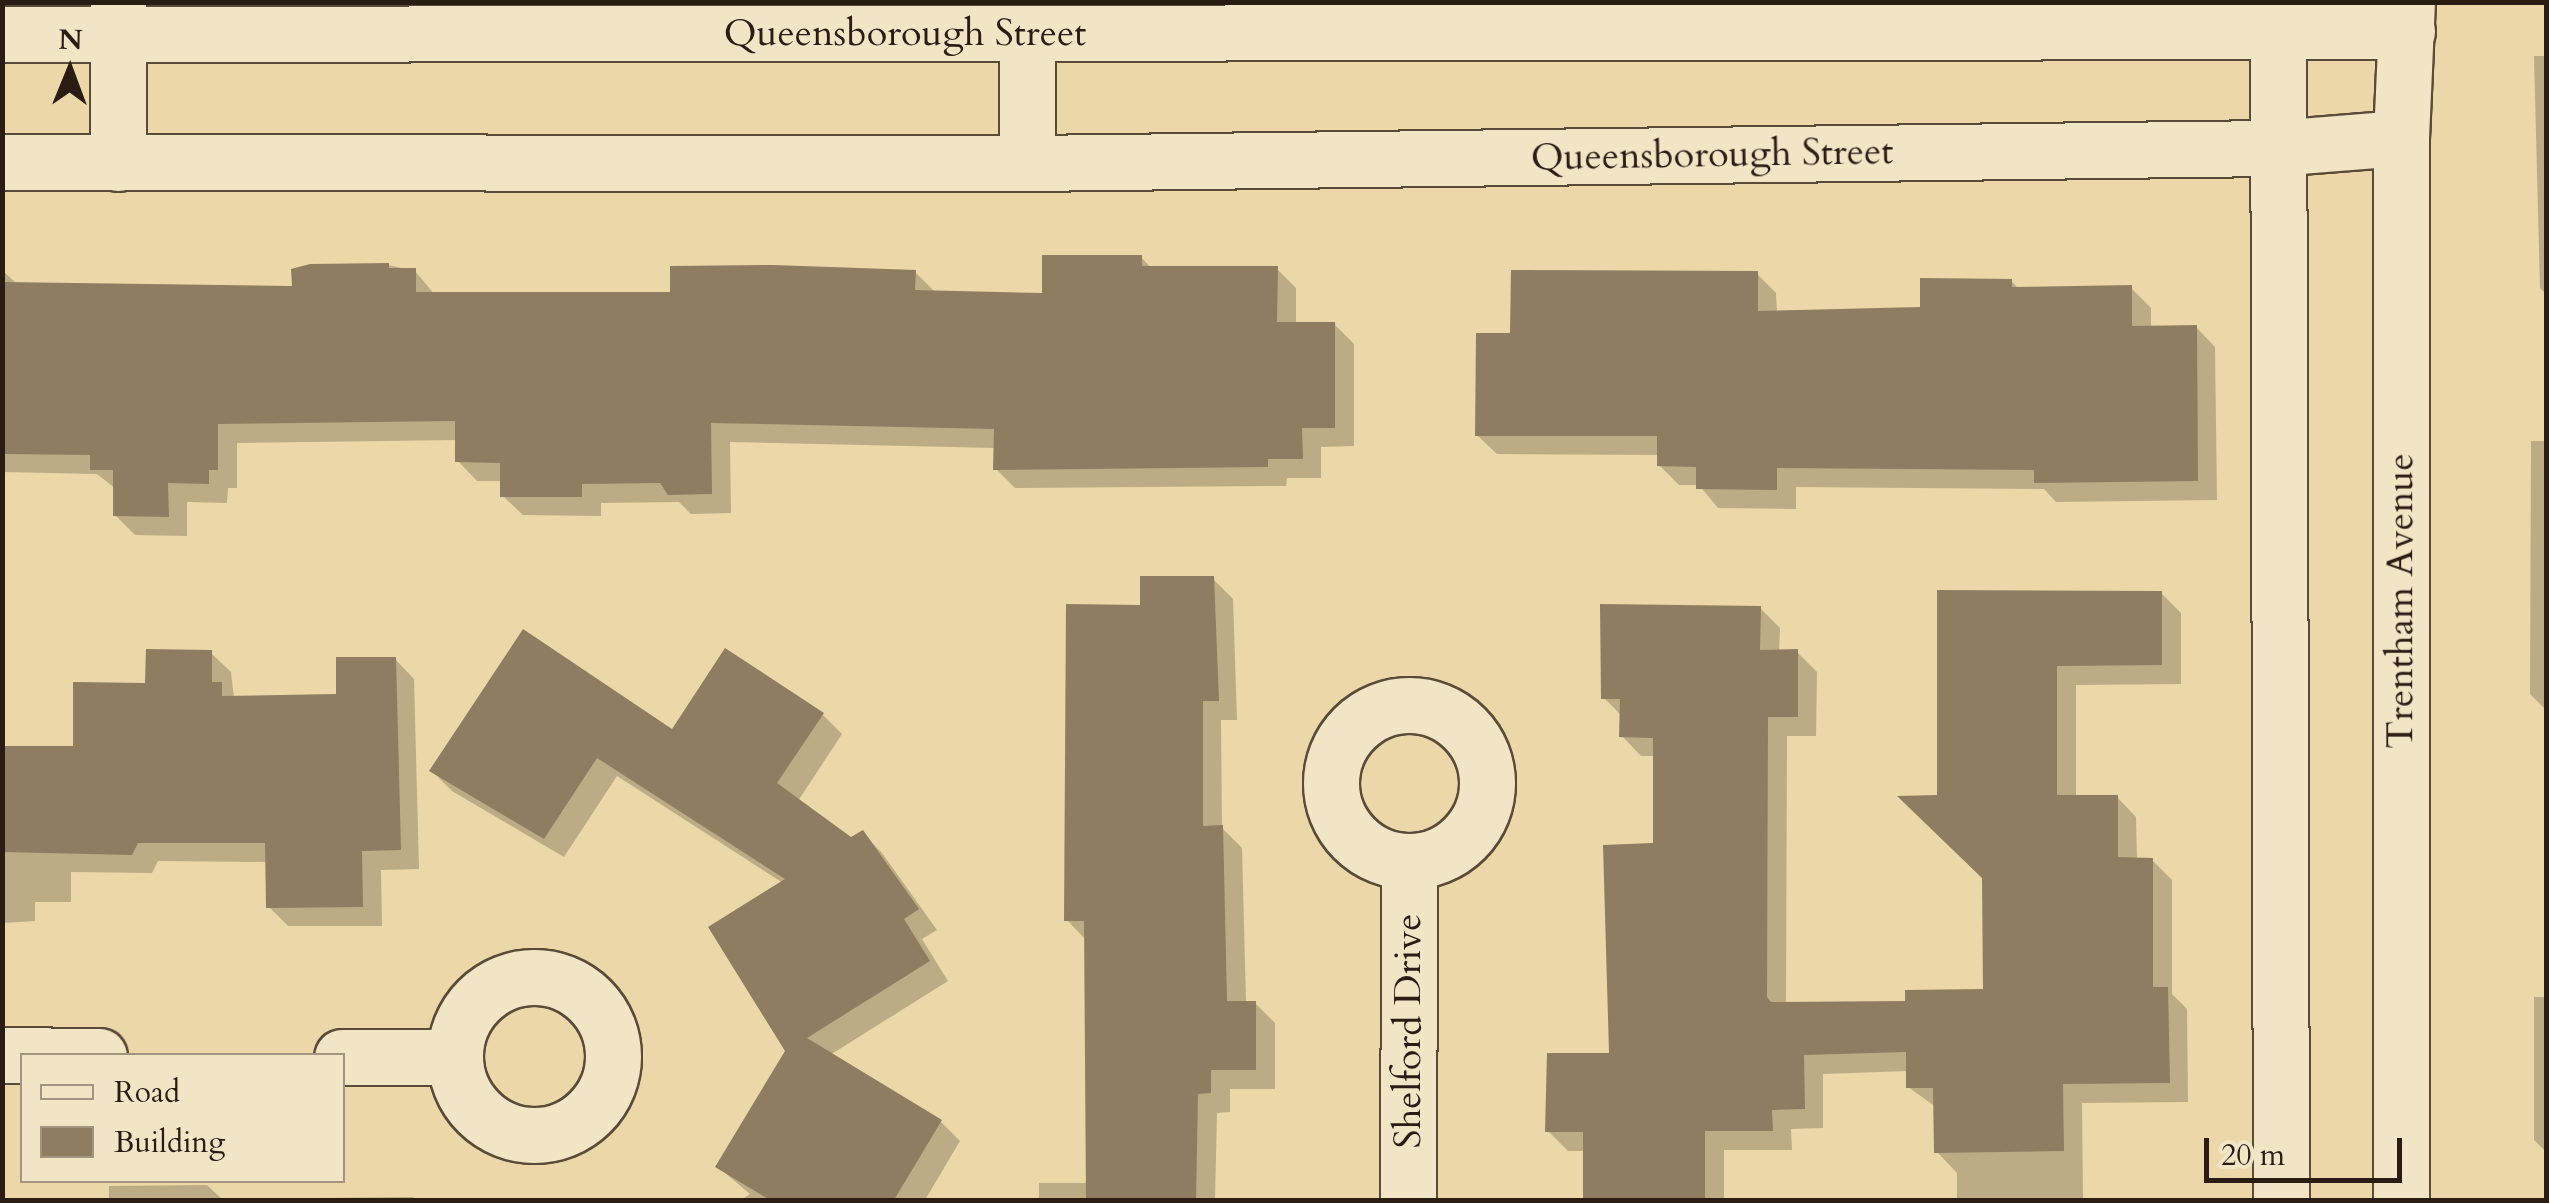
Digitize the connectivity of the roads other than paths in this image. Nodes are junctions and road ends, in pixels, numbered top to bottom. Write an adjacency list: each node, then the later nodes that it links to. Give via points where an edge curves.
1 (2278, 17): 2 (street, Queensborough Street); 5 (street, Queensborough Street); 7 (street)
2 (2407, 17): 6 (street, Trentham Avenue)
3 (118, 18): 4 (street, Queensborough Street); 5 (street, Queensborough Street); 10 (street)
4 (2, 34)
5 (1027, 34): 9 (street)
6 (2401, 138): 7 (street, Queensborough Street); 16 (street, Trentham Avenue)
7 (2276, 148): 9 (street, Queensborough Street); 15 (street)
8 (2, 162): 10 (street, Queensborough Street)
9 (1027, 162): 10 (street, Queensborough Street)
10 (118, 163)
11 (1408, 862): 14 (street, Shelford Drive)
12 (345, 1057): 13 (street)
13 (454, 1057)
14 (1408, 1200)
15 (2281, 1200)
16 (2401, 1200)

